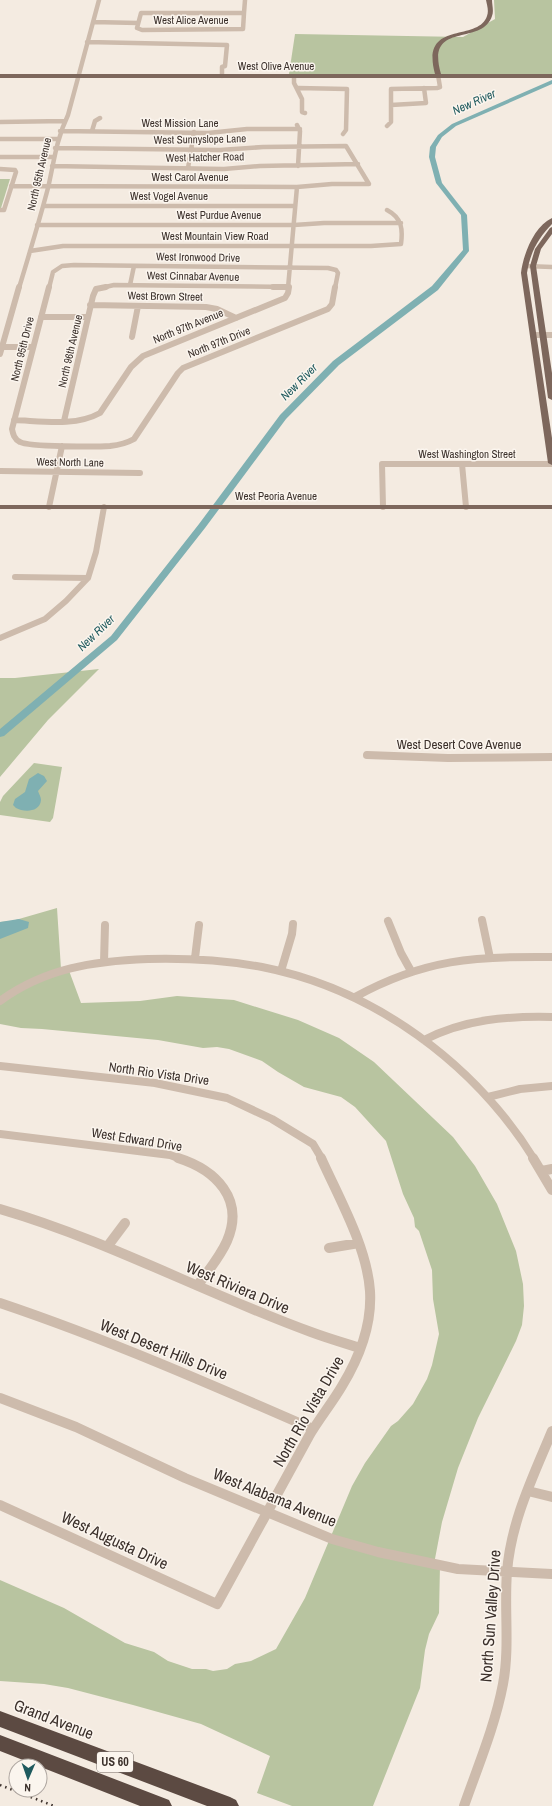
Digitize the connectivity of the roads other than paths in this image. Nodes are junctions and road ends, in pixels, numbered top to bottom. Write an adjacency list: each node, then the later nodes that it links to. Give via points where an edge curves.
1 (99, 0): 5 (street, North 95th Avenue)
2 (245, 0): 4 (street)
3 (489, 0): 8 (main road, via 490,16 487,21 444,41 436,49 434,55)
4 (245, 13): 6 (street, via 141,13); 6 (street, West Alice Avenue, via 243,29 138,29)
5 (93, 22): 6 (street); 7 (street, North 95th Avenue)
6 (138, 23)
7 (87, 42): 10 (street, North 95th Avenue); 11 (street, via 227,45)
8 (438, 75): 12 (main road, West Olive Avenue); 13 (main road, West Olive Avenue); 15 (street, via 440,87)
9 (0, 76): 10 (main road, West Olive Avenue)
10 (78, 76): 11 (main road, West Olive Avenue); 20 (street, North 95th Avenue)
11 (225, 76): 12 (main road, West Olive Avenue)
12 (294, 76): 14 (street, via 294,83)
13 (552, 76)
14 (298, 88): 17 (street, via 302,99 302,112); 27 (street, via 345,88 346,130)
15 (424, 88): 16 (street, via 391,88); 16 (street, via 426,103)
16 (391, 105): 22 (street, via 391,122)
17 (305, 113)
18 (100, 118): 25 (street, via 95,121)
19 (0, 122): 20 (street)
20 (65, 122): 24 (street, North 95th Avenue)
21 (296, 124): 23 (street)
22 (387, 126)
23 (300, 129): 26 (street, West Mission Lane); 30 (street)
24 (60, 131): 25 (street, West Mission Lane); 29 (street, North 95th Avenue)
25 (92, 131): 26 (street, West Mission Lane, via 146,129)
26 (194, 132): 32 (street)
27 (343, 134)
28 (0, 139): 29 (street)
29 (58, 139): 31 (street, North 95th Avenue)
30 (299, 147): 32 (street, West Sunnyslope Lane); 35 (street, West Sunnyslope Lane, via 346,146); 37 (street)
31 (55, 148): 32 (street, West Sunnyslope Lane); 34 (street, North 95th Avenue)
32 (191, 150): 38 (street)
33 (0, 157): 34 (street)
34 (53, 157): 36 (street, North 95th Avenue)
35 (358, 164): 37 (street, West Hatcher Road); 42 (street, West Carol Avenue, via 369,184)
36 (52, 166): 38 (street, West Hatcher Road); 41 (street, North 95th Avenue)
37 (298, 166): 38 (street, West Hatcher Road)
38 (188, 168)
39 (0, 169): 40 (street, via 15,170)
40 (11, 186): 41 (street, West Carol Avenue); 45 (street)
41 (48, 187): 42 (street, West Carol Avenue); 43 (street, North 95th Avenue)
42 (297, 187): 44 (street)
43 (42, 206): 44 (street, West Vogel Avenue); 49 (street, North 95th Avenue)
44 (295, 206): 50 (street)
45 (2, 210)
46 (387, 210): 48 (street, via 395,214)
47 (552, 220): 55 (main road, via 532,244)
48 (401, 223): 50 (street, West Purdue Avenue); 52 (street, West Mountain View Road, via 401,244)
49 (37, 225): 50 (street, West Purdue Avenue); 53 (street, North 95th Avenue)
50 (294, 225): 52 (street)
51 (552, 229): 56 (main road, via 538,249)
52 (292, 246): 53 (street, West Mountain View Road, via 53,246); 59 (street)
53 (30, 251): 73 (street, North 95th Avenue)
54 (134, 266): 57 (street, West Ironwood Drive); 59 (street, West Ironwood Drive); 61 (street)
55 (525, 266): 56 (street); 69 (main road, via 524,280)
56 (533, 266): 58 (street); 70 (main road)
57 (60, 267): 66 (street, North 95th Drive, via 53,272)
58 (552, 267)
59 (290, 268): 60 (street, West Ironwood Drive); 62 (street)
60 (336, 270): 82 (street, North 97th Drive, via 338,275 332,304 328,309 183,368 134,439 114,446)
61 (130, 285): 62 (street, West Cinnabar Avenue); 63 (street, West Cinnabar Avenue)
62 (289, 287): 68 (street, North 97th Avenue, via 288,294 283,300)
63 (98, 288): 64 (street, North 96th Avenue)
64 (90, 305): 65 (street, West Brown Street); 67 (street, North 96th Avenue)
65 (138, 306): 68 (street, West Brown Street, via 210,307); 72 (street)
66 (40, 317): 67 (street); 74 (street, North 95th Drive)
67 (87, 317): 80 (street, North 96th Avenue)
68 (236, 318): 80 (street, North 97th Avenue, via 143,356 134,364 97,416 83,421)
69 (533, 335): 70 (street); 76 (main road)
70 (542, 335): 71 (street); 77 (main road)
71 (552, 335)
72 (132, 337)
73 (2, 346): 74 (street); 75 (street, North 95th Avenue)
74 (33, 347): 79 (street, North 95th Drive)
75 (0, 354)
76 (539, 375): 77 (main road); 81 (main road)
77 (548, 375): 78 (main road)
78 (552, 398)
79 (14, 420): 80 (street, North 97th Avenue); 82 (street, North 95th Drive, via 12,432 16,439 29,444)
80 (64, 421)
81 (550, 432): 84 (main road)
82 (62, 446): 86 (street)
83 (462, 464): 84 (street, West Washington Street); 91 (street, West Washington Street, via 382,464); 92 (street)
84 (552, 464)
85 (0, 470): 86 (street, West North Lane)
86 (56, 472): 87 (street, West North Lane); 89 (street)
87 (140, 473)
88 (0, 507): 89 (main road, West Peoria Avenue)
89 (49, 507): 90 (main road, West Peoria Avenue)
90 (104, 507): 91 (main road, West Peoria Avenue); 95 (street, via 96,552)
91 (383, 507): 92 (main road, West Peoria Avenue)
92 (466, 507): 93 (main road, West Peoria Avenue)
93 (552, 507)
94 (15, 577): 95 (street)
95 (88, 578): 96 (street, via 45,619)
96 (0, 638)
97 (367, 755): 98 (street, West Desert Cove Avenue, via 448,758)
98 (552, 757)
99 (482, 920): 106 (street)
100 (388, 921): 109 (street)
101 (293, 924): 108 (street)
102 (105, 925): 107 (street)
103 (199, 925): 105 (street)
104 (552, 957): 106 (street)
105 (195, 958): 107 (street); 108 (street, via 249,964)
106 (490, 958): 109 (street, via 458,961)
107 (104, 962): 111 (street, via 51,972 16,988)
108 (281, 971): 110 (street)
109 (411, 971): 110 (street)
110 (355, 997): 113 (street)
111 (0, 1001)
112 (552, 1017): 113 (street, via 486,1018 440,1031)
113 (424, 1040): 116 (street)
114 (0, 1066): 123 (street, North Rio Vista Drive, via 197,1090 227,1098 272,1119 313,1144)
115 (552, 1086): 116 (street, via 517,1089)
116 (488, 1097): 119 (street, via 514,1127)
117 (0, 1134): 126 (street, West Edward Drive, via 170,1155 192,1162 208,1171 222,1184 231,1201 232,1220 227,1242)
118 (552, 1169): 119 (street)
119 (542, 1171): 120 (street)
120 (552, 1190)
121 (0, 1210): 124 (street, West Riviera Drive, via 28,1217)
122 (125, 1223): 124 (street)
123 (358, 1243): 125 (street); 128 (street, North Rio Vista Drive, via 365,1261 370,1290 370,1312)
124 (107, 1247): 126 (street, West Riviera Drive)
125 (329, 1248)
126 (198, 1285): 128 (street, West Riviera Drive, via 270,1317)
127 (0, 1303): 130 (street, West Desert Hills Drive, via 163,1364)
128 (360, 1348): 130 (street, North Rio Vista Drive, via 343,1385)
129 (0, 1398): 135 (street, West Alabama Avenue, via 76,1427 185,1478)
130 (314, 1429): 135 (street, North Rio Vista Drive)
131 (552, 1431): 132 (street, North Sun Valley Drive)
132 (528, 1491): 133 (street); 136 (street, North Sun Valley Drive, via 513,1530)
133 (552, 1498)
134 (0, 1505): 138 (street, West Augusta Drive)
135 (266, 1512): 136 (street, West Alabama Avenue, via 329,1538 378,1552 458,1569); 138 (street, North Rio Vista Drive)
136 (507, 1572): 137 (street, West Alabama Avenue); 143 (street, North Sun Valley Drive, via 506,1663 503,1684)
137 (552, 1574)
138 (217, 1604)
139 (0, 1719): 142 (highway, Grand Avenue / US 60)
140 (0, 1743): 141 (highway, US 60)
141 (163, 1806)
142 (230, 1806)
143 (464, 1806)

